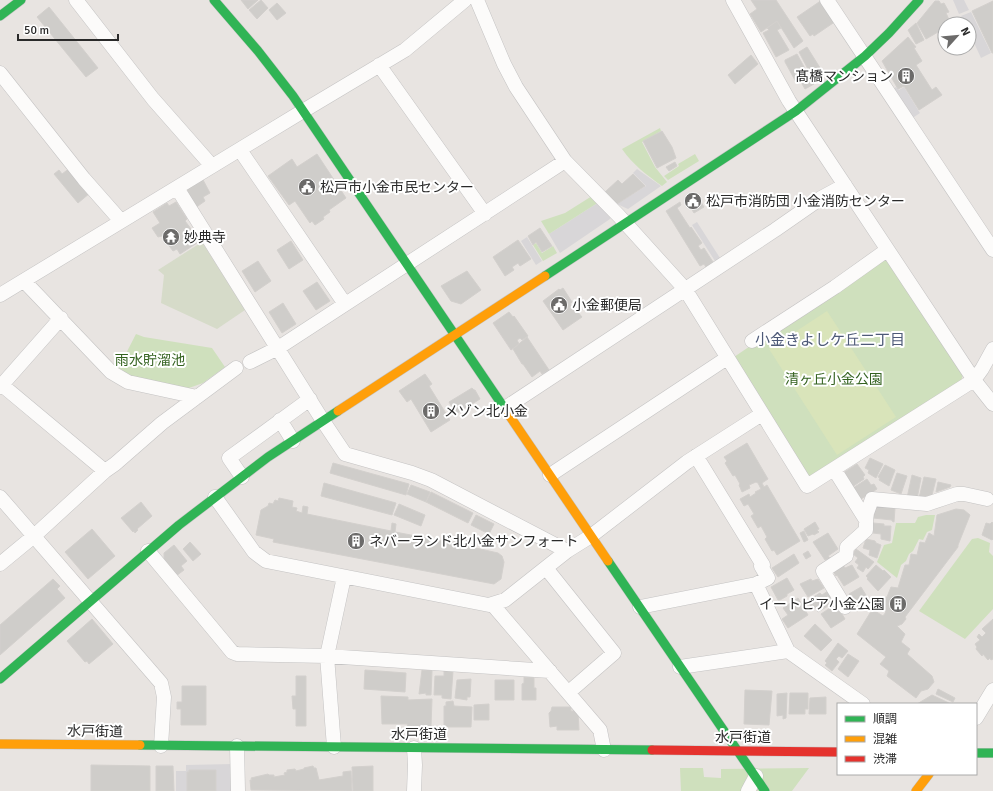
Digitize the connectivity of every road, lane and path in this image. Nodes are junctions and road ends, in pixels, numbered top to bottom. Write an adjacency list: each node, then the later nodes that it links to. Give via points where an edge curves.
1 (21, 0): 9 (main road)
2 (76, 0): 17 (street, via 153,99)
3 (214, 0): 14 (main road, via 258,51)
4 (465, 0): 11 (street, via 405,50)
5 (477, 0): 16 (street, via 516,88)
6 (733, 0): 13 (street)
7 (827, 0): 10 (street)
8 (920, 0): 10 (main road)
9 (0, 16)
10 (864, 56): 13 (main road); 24 (street)
11 (379, 65): 14 (street); 20 (street)
12 (0, 73): 21 (street)
13 (796, 110): 18 (street); 22 (main road)
14 (303, 111): 15 (street); 25 (main road)
15 (240, 150): 17 (street); 29 (street)
16 (565, 161): 20 (street); 22 (street)
17 (212, 166): 19 (street)
18 (845, 185): 23 (street); 27 (street, via 804,209)
19 (177, 188): 21 (street); 33 (street)
20 (485, 214): 25 (street)
21 (121, 222): 26 (street)
22 (625, 223): 27 (street); 31 (main road)
23 (887, 250): 32 (street); 38 (street)
24 (993, 250)
25 (406, 265): 29 (street); 31 (main road)
26 (24, 281): 28 (street); 30 (street)
27 (685, 290): 35 (street); 43 (street)
28 (0, 296)
29 (345, 304): 33 (street)
30 (61, 318): 39 (street); 40 (street, via 111,372 128,382)
31 (455, 335): 43 (main road); 46 (main road)
32 (752, 341)
33 (278, 348): 36 (street); 41 (street)
34 (993, 349): 38 (street)
35 (727, 358): 44 (street); 51 (street)
36 (250, 362)
37 (236, 368): 40 (street)
38 (974, 380): 42 (street); 49 (street)
39 (1, 386): 50 (street)
40 (196, 397): 50 (street, via 162,422)
41 (310, 399): 45 (street); 46 (street)
42 (993, 404)
43 (504, 408): 51 (main road)
44 (762, 414): 48 (street); 49 (street, via 807,486)
45 (280, 420): 47 (street); 52 (street, via 229,458)
46 (323, 421): 47 (main road); 60 (street, via 345,454 430,480)
47 (293, 441): 52 (main road)
48 (696, 456): 58 (street, via 665,477); 64 (street, via 762,565 768,578)
49 (834, 469): 56 (street)
50 (105, 471): 57 (street)
51 (550, 475): 58 (main road)
52 (242, 477): 54 (main road)
53 (0, 497): 57 (street)
54 (215, 497): 59 (main road); 63 (street, via 254,552 266,561)
55 (987, 500): 56 (street, via 964,494 927,504 872,499)
56 (866, 520): 68 (street, via 866,530 847,547 846,556 823,571)
57 (34, 536): 61 (street); 65 (street)
58 (591, 536): 60 (street); 67 (main road)
59 (148, 551): 65 (main road); 70 (street, via 232,652)
60 (567, 551): 62 (street)
61 (0, 564)
62 (546, 568): 66 (street, via 505,600); 75 (street, via 614,653)
63 (344, 577): 66 (street); 70 (street)
64 (756, 584): 67 (street); 69 (street)
65 (90, 602): 73 (main road); 79 (street, via 161,683 164,697)
66 (492, 604): 72 (street)
67 (640, 607): 71 (main road)
68 (845, 607)
69 (788, 651): 71 (street); 76 (street)
70 (327, 656): 72 (street); 81 (street)
71 (680, 667): 84 (main road)
72 (550, 672): 75 (street)
73 (0, 679)
74 (993, 690): 77 (street)
75 (569, 692): 83 (street, via 600,730)
76 (862, 703)
77 (977, 716)
78 (0, 744): 79 (main road, 水戸街道)
79 (161, 746): 80 (main road, 水戸街道)
80 (237, 746): 81 (main road, 水戸街道); 90 (street)
81 (334, 747): 82 (main road, 水戸街道)
82 (414, 748): 83 (main road, 水戸街道); 91 (street)
83 (604, 750): 84 (main road, 水戸街道)
84 (738, 751): 85 (main road, 水戸街道); 89 (main road)
85 (837, 752)
86 (977, 753): 87 (main road)
87 (993, 753)
88 (928, 775): 94 (main road)
89 (756, 776): 92 (street); 93 (main road)
90 (238, 791)
91 (414, 791)
92 (748, 791)
93 (765, 791)
94 (916, 791)

